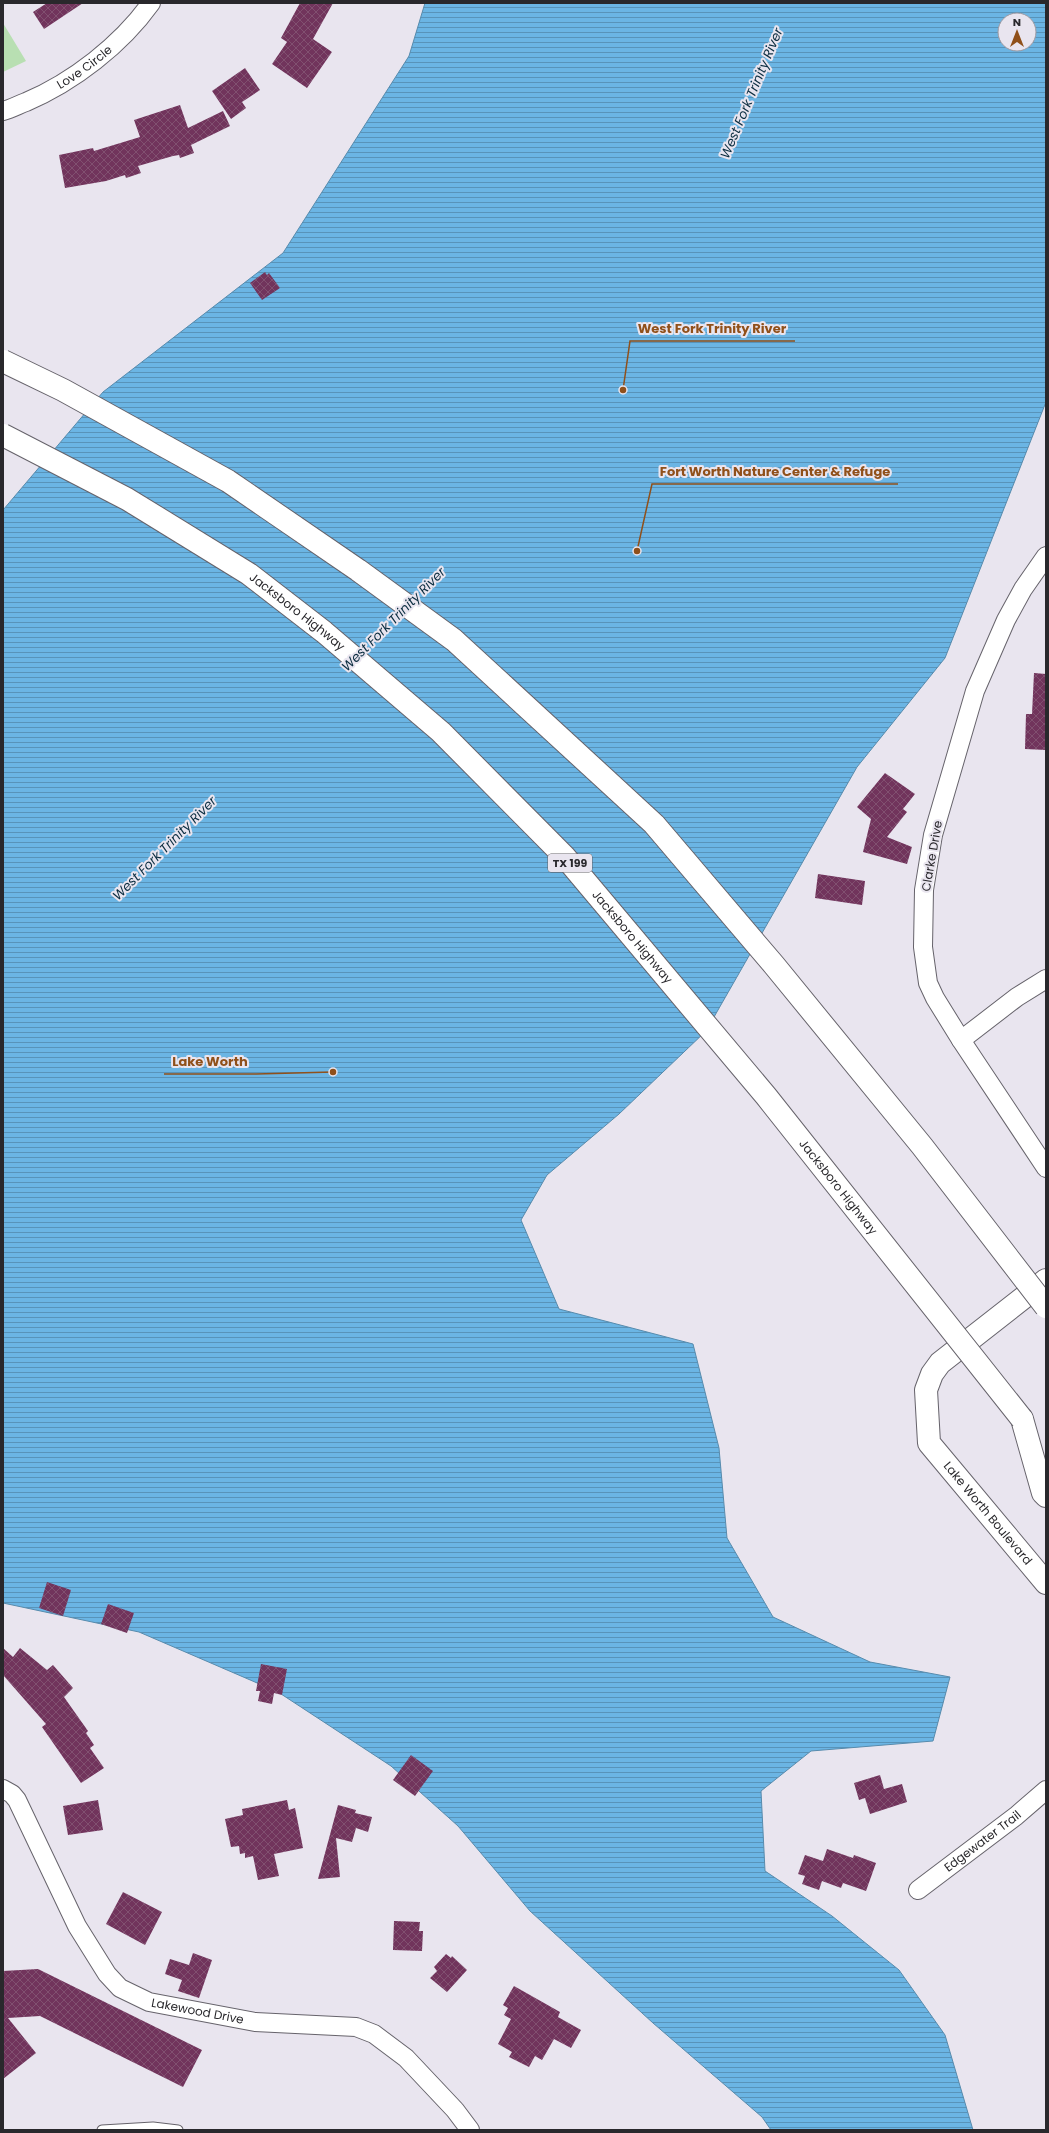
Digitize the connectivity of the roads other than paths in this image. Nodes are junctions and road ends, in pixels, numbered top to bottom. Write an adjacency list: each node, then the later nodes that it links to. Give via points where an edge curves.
1 (151, 3): 2 (street, Love Circle, via 114,44 77,75 43,94)
2 (3, 110)
3 (3, 361): 10 (main road, bridge, via 63,390 228,481 358,570 454,640 654,824 774,965 922,1146)
4 (3, 435): 11 (main road, Jacksboro Highway / TX 199, bridge, via 127,500 248,574 324,632 441,732 565,857 766,1096 1022,1419)
5 (1046, 556): 7 (street, Clarke Drive, via 1023,589 1006,620 978,684 933,835 924,890 923,947 928,983)
6 (1046, 979): 7 (street, via 1017,997)
7 (960, 1040): 8 (street, Clarke Drive)
8 (1046, 1168)
9 (1046, 1280): 12 (main road, Lake Worth Boulevard, via 940,1363 932,1374 926,1390 929,1443)
10 (1046, 1307)
11 (1046, 1496)
12 (1046, 1583)
13 (3, 1789): 18 (street, Lakewood Drive, via 17,1800 77,1926 120,1988 148,2002 255,2022 356,2028 374,2034 406,2058 455,2110)
14 (1046, 1790): 15 (street, Edgewater Trail, via 1016,1816)
15 (918, 1890)
16 (102, 2130): 17 (lane, via 153,2127)
17 (178, 2130)
18 (470, 2130)

